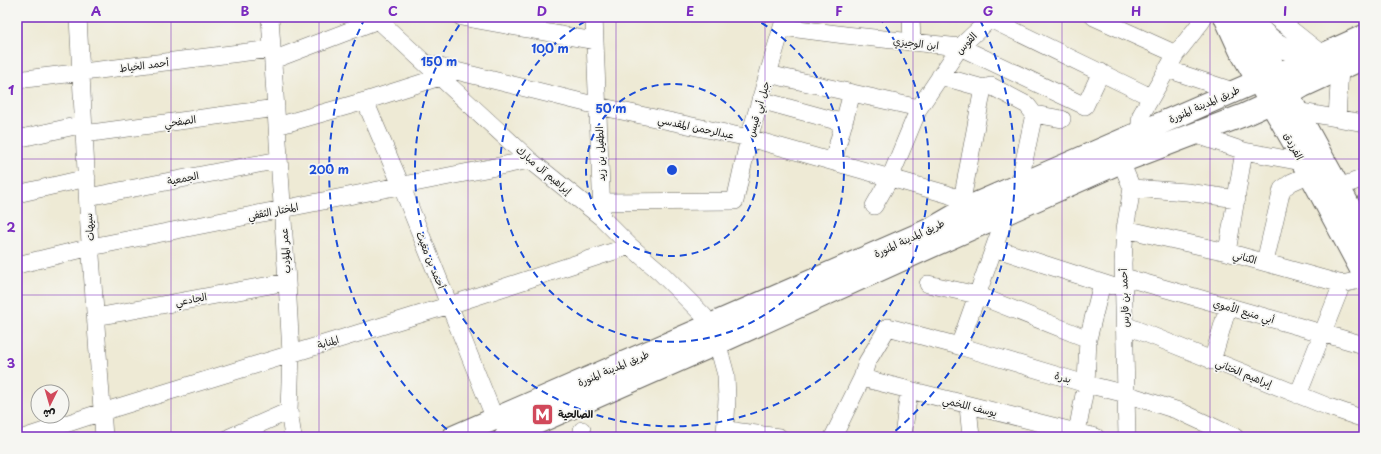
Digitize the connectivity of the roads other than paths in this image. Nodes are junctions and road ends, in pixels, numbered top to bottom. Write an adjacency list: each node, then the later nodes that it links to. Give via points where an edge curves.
1 (78, 17): 25 (street, سيهات)
2 (270, 17): 19 (street, عمر المؤدب)
3 (594, 17): 15 (street, الطفيل بن زيد)
4 (911, 17): 16 (street)
5 (1094, 17): 18 (street)
6 (1225, 17): 31 (main road, الفرزدق)
7 (1248, 17): 20 (main road, via 1276,45 1288,50); 26 (main road, الفرزدق, via 1255,35)
8 (376, 18): 19 (street, أحمد الخياط); 21 (street, إبراهيم آل مبارك)
9 (468, 18): 13 (street)
10 (1201, 18): 18 (street)
11 (1285, 20): 20 (street)
12 (783, 22): 16 (street, ابن الوجيزي, via 845,35); 27 (street, جبل أبي قبيس)
13 (527, 23): 15 (street)
14 (1364, 36): 20 (main road, طريق المدينة المنورة)
15 (595, 41): 39 (street, الطفيل بن زيد)
16 (912, 42): 17 (street, ابن الوجيزي)
17 (960, 47): 24 (street, القوس, via 990,19); 24 (street, ابن الوجيزي, via 1085,106); 28 (street, القوس)
18 (1176, 54): 23 (street)
19 (272, 55): 25 (street, أحمد الخياط); 40 (street, عمر المؤدب)
20 (1322, 55): 26 (main road, طريق المدينة المنورة)
21 (426, 64): 29 (street, إبراهيم آل مبارك); 39 (street, عبدالرحمن المقدسي)
22 (1355, 64): 38 (main road, طريق المدينة المنورة, via 1303,86); 43 (street)
23 (1167, 69): 33 (street); 35 (street)
24 (1101, 72): 35 (street, القوس)
25 (81, 73): 30 (street, أحمد الخياط); 48 (street, سيهات)
26 (1278, 73): 31 (main road, طريق المدينة المنورة); 38 (main road, الفرزدق)
27 (768, 74): 34 (street); 36 (street, جبل أبي قبيس)
28 (940, 76): 32 (street); 41 (street, القوس)
29 (440, 77): 37 (street); 55 (street, إبراهيم آل مبارك)
30 (17, 80)
31 (1258, 81): 33 (main road, طريق المدينة المنورة); 38 (main road, الفرزدق)
32 (983, 88): 42 (street, via 991,86 1027,105); 69 (street)
33 (1233, 91): 49 (main road, طريق المدينة المنورة)
34 (852, 93): 41 (street); 45 (street)
35 (1151, 97): 49 (street, via 1141,115)
36 (760, 100): 45 (street); 51 (street, جبل أبي قبيس)
37 (365, 101): 47 (street); 63 (street, أحمد بن مغيث)
38 (1285, 103): 43 (street); 50 (main road, طريق المدينة المنورة); 58 (main road, الفرزدق, via 1298,150); 65 (main road, الفرزدق)
39 (598, 106): 51 (street, عبدالرحمن المقدسي); 72 (street, الطفيل بن زيد)
40 (276, 108): 47 (street, عمر المؤدب); 48 (street, الصفحي)
41 (919, 108): 60 (street, القوس)
42 (1034, 114): 44 (street); 62 (street)
43 (1337, 118): 46 (street)
44 (1062, 119)
45 (844, 123): 56 (street)
46 (1364, 123)
47 (277, 126): 54 (street, عمر المؤدب)
48 (84, 129): 52 (street, الصفحي); 59 (street, سيهات)
49 (1139, 132): 62 (main road, طريق المدينة المنورة)
50 (1194, 134): 53 (street); 57 (main road, طريق المدينة المنورة)
51 (750, 138): 56 (street, عبدالرحمن المقدسي); 72 (street, جبل أبي قبيس, via 735,201)
52 (17, 139)
53 (1244, 151): 58 (street); 68 (street)
54 (279, 160): 67 (street, الجمعية); 71 (street, عمر المؤدب)
55 (530, 160): 63 (street, المختار الثقفي); 72 (street, إبراهيم آل مبارك)
56 (833, 161): 60 (street, عبدالرحمن المقدسي)
57 (1121, 162): 64 (street); 73 (main road, طريق المدينة المنورة)
58 (1306, 168): 80 (street, via 1282,189); 82 (main road, الفرزدق)
59 (87, 178): 66 (street); 67 (street, سيهات)
60 (890, 178): 69 (street, عبدالرحمن المقدسي); 70 (street, القوس)
61 (1364, 178): 65 (street)
62 (1019, 185): 69 (main road, طريق المدينة المنورة)
63 (401, 186): 71 (street, المختار الثقفي); 90 (street, أحمد بن مغيث)
64 (1132, 188): 68 (street); 74 (street, أحمد بن فارس)
65 (1339, 188): 75 (main road, الفرزدق)
66 (17, 194)
67 (88, 197): 77 (street, سيهات)
68 (1237, 198): 79 (street)
69 (968, 202): 95 (main road, طريق المدينة المنورة, via 933,228)
70 (874, 206)
71 (282, 209): 77 (street, المختار الثقفي); 84 (street, عمر المؤدب)
72 (602, 210): 76 (street, إبراهيم آل مبارك)
73 (1005, 214): 78 (street); 95 (main road, طريق المدينة المنورة)
74 (1125, 229): 79 (street, الكناني); 86 (street, أحمد بن فارس)
75 (1364, 233)
76 (630, 246): 90 (street, المنابة); 95 (street, إبراهيم آل مبارك, via 704,316)
77 (91, 247): 81 (street, المختار الثقفي); 92 (street, سيهات)
78 (994, 248): 85 (street, أبي منيع الأموي); 89 (street)
79 (1226, 252): 80 (street, الكناني)
80 (1265, 262): 88 (street, الكناني)
81 (17, 265)
82 (1364, 275)
83 (1364, 279): 88 (street, الكناني)
84 (287, 282): 92 (street, الجادعي); 99 (street, عمر المؤدب)
85 (1102, 283): 86 (street, أبي منيع الأموي); 96 (street)
86 (1124, 283): 91 (street, أبي منيع الأموي); 93 (street, أحمد بن فارس)
87 (928, 284): 89 (street)
88 (1342, 284): 94 (street)
89 (977, 295): 96 (street); 97 (street)
90 (450, 305): 99 (street, المنابة); 110 (street, أحمد بن مغيث)
91 (1228, 307): 94 (street, أبي منيع الأموي); 100 (street)
92 (96, 317): 108 (street, سيهات)
93 (1125, 325): 100 (street, إبراهيم الختاني); 104 (street, أحمد بن فارس)
94 (1322, 333): 98 (street, أبي منيع الأموي); 105 (street)
95 (712, 335): 110 (main road, طريق المدينة المنورة); 112 (street, إبراهيم آل مبارك, via 726,375 728,399)
96 (1088, 339): 102 (street)
97 (959, 346): 101 (street, بدرة, via 888,327); 102 (street, بدرة)
98 (1364, 346)
99 (290, 353): 107 (street, عمر المؤدب); 108 (street, المنابة)
100 (1212, 361): 105 (street, إبراهيم الختاني)
101 (864, 370): 103 (street, يوسف اللخمي); 120 (street)
102 (1086, 384): 104 (street, بدرة); 111 (street)
103 (909, 390): 106 (street, يوسف اللخمي); 121 (street)
104 (1126, 394): 113 (street, أحمد بن فارس); 124 (street, بدرة, via 1179,411)
105 (1298, 395): 109 (street, إبراهيم الختاني)
106 (968, 406): 111 (street, يوسف اللخمي); 122 (street)
107 (290, 411): 116 (street); 117 (street, عمر المؤدب)
108 (102, 412): 114 (street, المنابة); 115 (street, سيهات)
109 (1364, 419)
110 (500, 428): 118 (main road, طريق المدينة المنورة)
111 (1077, 432): 123 (street, يوسف اللخمي)
112 (725, 434): 119 (street)
113 (1126, 436)
114 (26, 437)
115 (104, 437)
116 (230, 437)
117 (293, 437)
118 (453, 437)
119 (779, 437)
120 (833, 437)
121 (903, 437)
122 (971, 437)
123 (1096, 437)
124 (1235, 437)

